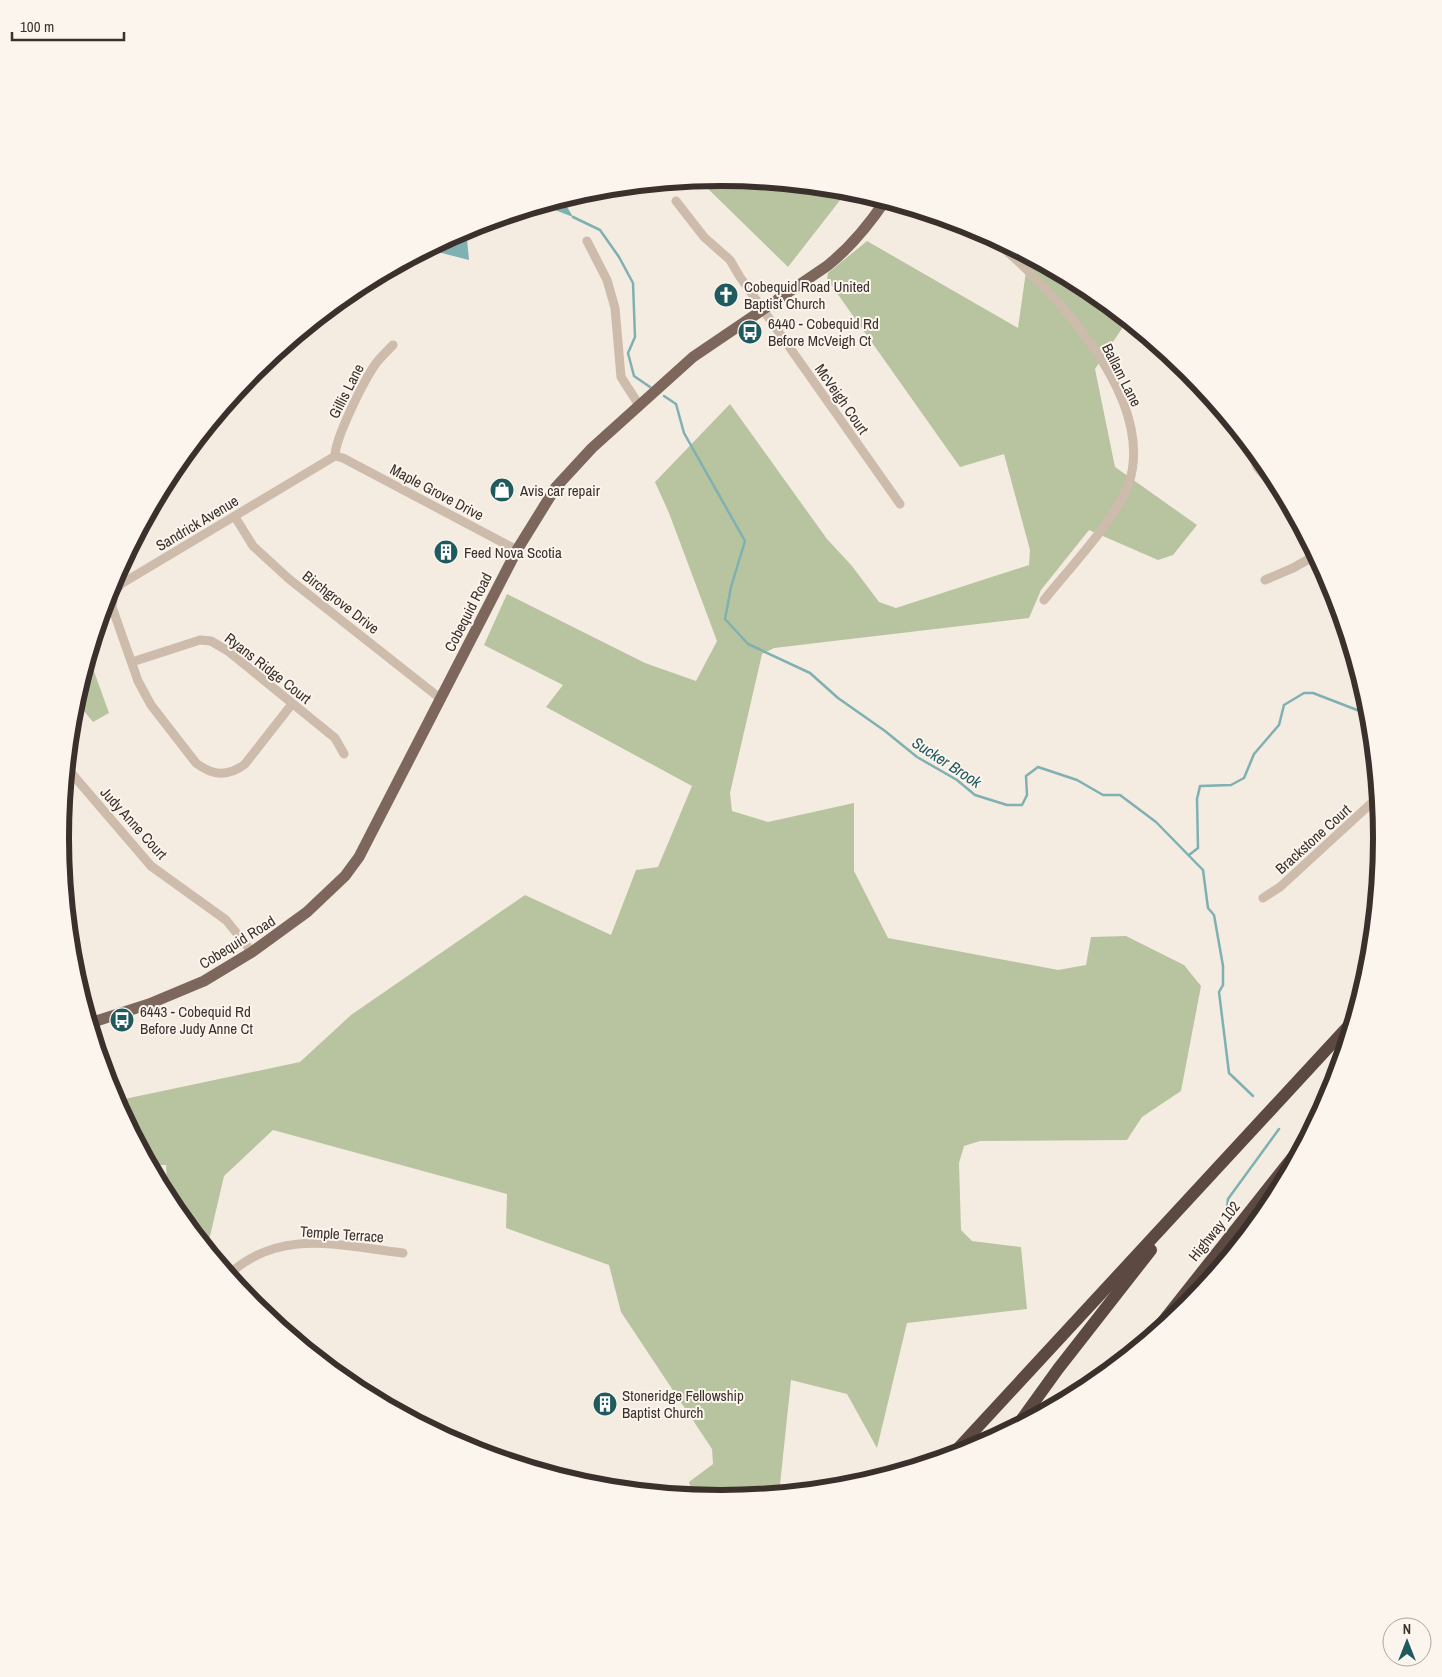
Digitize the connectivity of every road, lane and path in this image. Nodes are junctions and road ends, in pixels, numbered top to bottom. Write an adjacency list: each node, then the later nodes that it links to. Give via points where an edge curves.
1 (676, 201): 5 (street, McVeigh Court, via 704,237 734,266)
2 (882, 206): 5 (main road, Cobequid Road, via 846,250)
3 (587, 241): 7 (street, via 607,280 615,308 621,377)
4 (1014, 257): 15 (street, Ballam Lane, via 1063,305 1093,347 1112,379 1131,423 1134,460 1128,484 1110,517)
5 (762, 310): 7 (main road, Cobequid Road, via 693,357); 9 (street, McVeigh Court)
6 (393, 344): 8 (street, Gillis Lane, via 376,363 342,430 335,447)
7 (639, 406): 11 (main road, Cobequid Road, via 592,448 556,487)
8 (339, 457): 10 (street, Sandrick Avenue); 11 (street, Maple Grove Drive)
9 (900, 504)
10 (235, 517): 14 (street, Sandrick Avenue); 18 (street, Birchgrove Drive, via 253,546 289,579)
11 (517, 550): 18 (main road, Cobequid Road)
12 (1310, 559): 13 (street)
13 (1265, 580)
14 (119, 588)
15 (1044, 600)
16 (112, 605): 17 (street, Sandrick Avenue)
17 (132, 662): 19 (street, Ryans Ridge Court, via 200,640 211,641 228,650); 19 (street, Sandrick Avenue, via 151,705 196,763 215,774 227,774 245,764)
18 (441, 699): 24 (main road, Cobequid Road, via 359,856 345,876 307,912)
19 (292, 704): 20 (street, Ryans Ridge Court, via 335,738)
20 (344, 754)
21 (72, 774): 24 (street, Judy Anne Court, via 152,866 226,920)
22 (1372, 802): 23 (street, Brackstone Court, via 1280,887)
23 (1263, 898)
24 (252, 952): 25 (main road, Cobequid Road, via 197,984)
25 (95, 1021)
26 (1344, 1031): 28 (highway)
27 (1284, 1168): 31 (highway, Highway 102)
28 (1210, 1175): 32 (highway); 33 (highway)
29 (403, 1252): 30 (street, Temple Terrace, via 319,1243 290,1244 272,1248)
30 (233, 1271)
31 (1171, 1310)
32 (1025, 1414)
33 (962, 1445)

